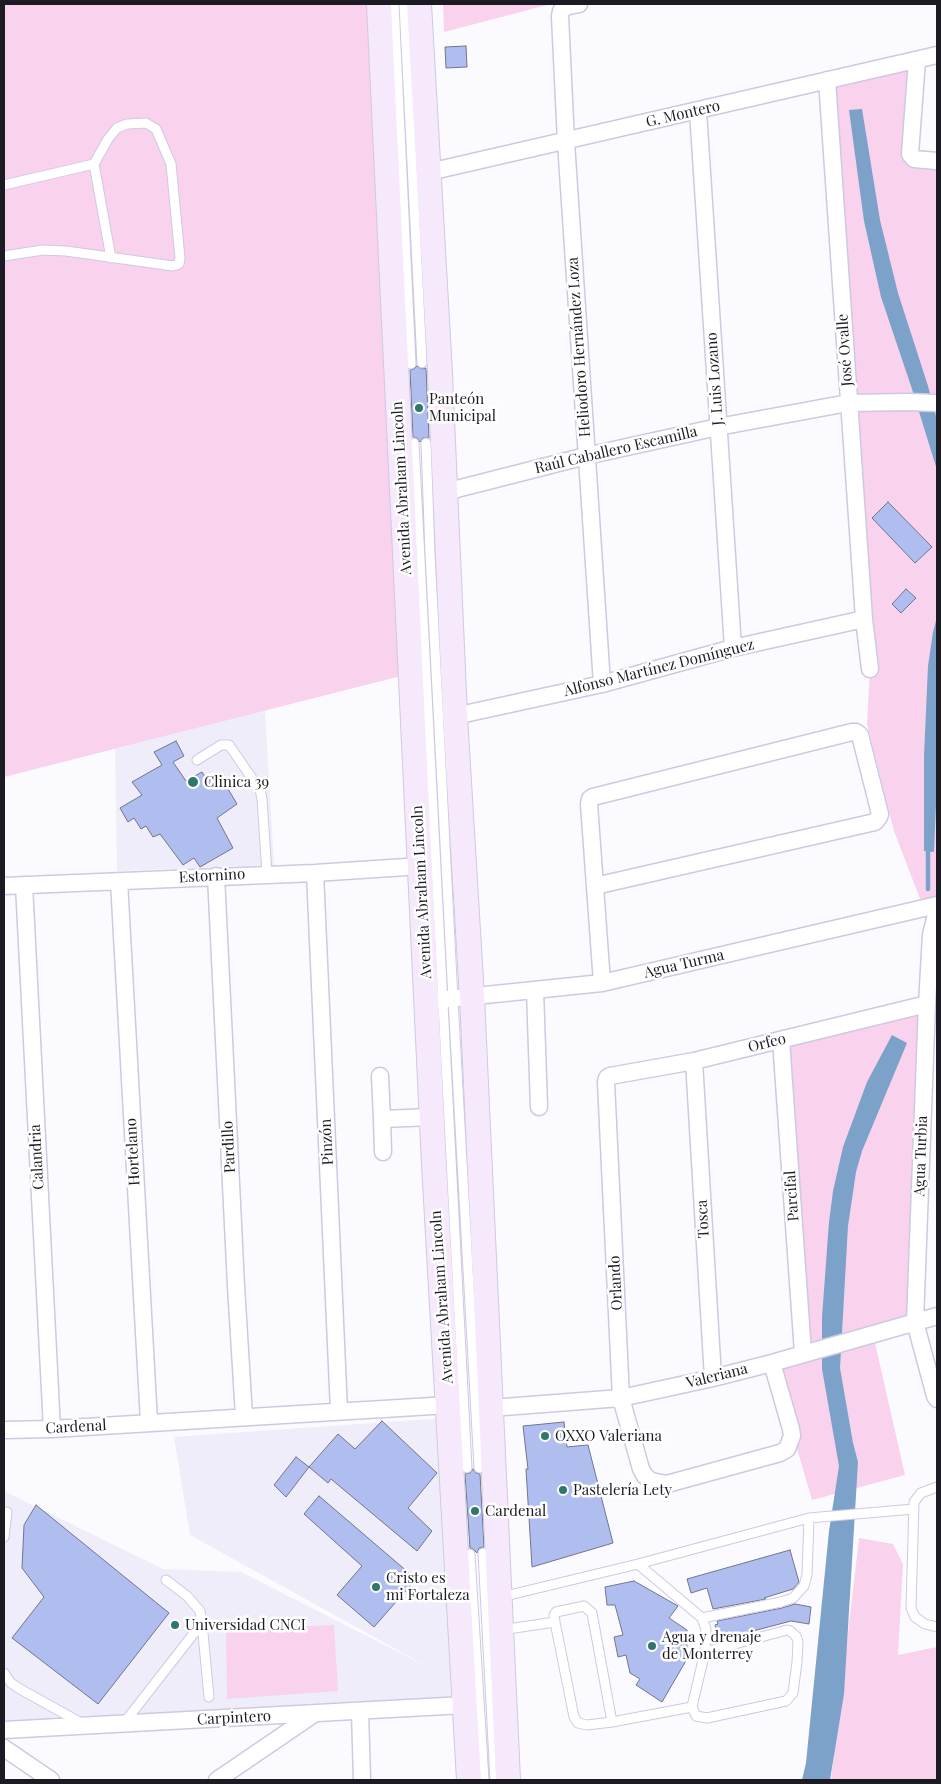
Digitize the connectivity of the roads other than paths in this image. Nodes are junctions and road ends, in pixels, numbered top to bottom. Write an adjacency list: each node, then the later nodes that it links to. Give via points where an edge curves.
1 (380, 4): 32 (main road, Avenida Abraham Lincoln)
2 (394, 4): 18 (lane)
3 (404, 4): 17 (lane)
4 (419, 4): 13 (main road)
5 (579, 4): 10 (street, Heliodoro Hernández Loza, via 561,11)
6 (937, 55): 7 (street, G. Montero)
7 (917, 60): 8 (street, G. Montero); 11 (street, via 910,154 914,159)
8 (827, 80): 9 (street, G. Montero); 19 (street, José Ovalle)
9 (698, 111): 10 (street, G. Montero); 21 (street, J. Luis Lozano)
10 (566, 142): 13 (street, G. Montero); 24 (street, Heliodoro Hernández Loza)
11 (937, 161)
12 (94, 164): 14 (lane); 16 (lane); 16 (lane, via 117,128 146,123 156,130 171,164 179,264 173,266)
13 (429, 172): 25 (main road)
14 (4, 185)
15 (4, 256): 16 (lane, via 43,250)
16 (112, 258)
17 (422, 363)
18 (411, 364)
19 (848, 403): 20 (street, Raúl Caballero Escamilla); 21 (street, Raúl Caballero Escamilla); 26 (street, José Ovalle)
20 (936, 403)
21 (718, 427): 24 (street, Raúl Caballero Escamilla); 27 (street, J. Luis Lozano)
22 (414, 443): 44 (lane)
23 (426, 443): 44 (lane)
24 (586, 456): 25 (street, Raúl Caballero Escamilla); 29 (street, Heliodoro Hernández Loza)
25 (445, 492): 30 (main road)
26 (864, 619): 27 (street, Alfonso Martínez Domínguez); 28 (street, José Ovalle)
27 (733, 648): 29 (street, Alfonso Martínez Domínguez)
28 (870, 669)
29 (602, 684): 30 (street, Alfonso Martínez Domínguez)
30 (455, 716): 44 (main road)
31 (197, 760): 34 (lane, via 221,745 229,744 260,790)
32 (421, 866): 33 (street, Estornino); 44 (main road, Avenida Abraham Lincoln)
33 (315, 872): 34 (street, Estornino); 63 (street, Pinzón)
34 (267, 874): 35 (street, Estornino)
35 (216, 876): 36 (street, Estornino); 64 (street, Pardillo)
36 (118, 881): 37 (street, Estornino); 65 (street, Hortelano)
37 (24, 885): 38 (street, Estornino); 66 (street, Calandria)
38 (4, 886)
39 (595, 886): 39 (street, via 590,800 593,797 856,732 860,735 880,814 875,822); 42 (street)
40 (937, 905): 42 (street, Agua Turma)
41 (937, 910): 45 (street, Agua Turbia, via 931,935)
42 (602, 983): 43 (street, Agua Turma)
43 (535, 990): 44 (street, Agua Turma); 50 (street)
44 (449, 999): 51 (main road, Avenida Abraham Lincoln); 62 (main road); 68 (lane); 69 (lane)
45 (927, 1004): 46 (street, Orfeo); 55 (street, Agua Turbia)
46 (781, 1040): 47 (street, Orfeo); 56 (street, Parcifal)
47 (694, 1061): 49 (street, Orfeo); 58 (street, Tosca)
48 (380, 1076): 52 (street)
49 (607, 1078): 59 (street, Orlando)
50 (539, 1107)
51 (432, 1117): 52 (street); 61 (main road, Avenida Abraham Lincoln)
52 (382, 1119): 53 (street)
53 (383, 1152)
54 (937, 1316): 55 (street, Valeriana)
55 (915, 1322): 56 (street, Valeriana); 60 (street, Agua Turbia)
56 (803, 1353): 57 (street, Valeriana)
57 (772, 1363): 58 (street, Valeriana); 59 (street, Orlando, via 792,1429 791,1443 786,1449 667,1484 651,1481 641,1469)
58 (712, 1378): 59 (street, Valeriana)
59 (621, 1398): 62 (street, Valeriana)
60 (937, 1399)
61 (449, 1405): 63 (street, Cardenal); 88 (main road, Avenida Abraham Lincoln)
62 (491, 1408): 79 (main road)
63 (339, 1411): 64 (street, Cardenal)
64 (244, 1416): 65 (street, Cardenal)
65 (149, 1422): 66 (street, Cardenal)
66 (52, 1429): 67 (street, Cardenal)
67 (4, 1430)
68 (467, 1468)
69 (478, 1468)
70 (937, 1487): 71 (lane, via 921,1493 914,1502)
71 (914, 1509): 73 (lane); 83 (lane, via 911,1608 925,1624)
72 (7, 1512): 74 (lane)
73 (809, 1518): 77 (lane); 80 (lane, via 807,1575 799,1594 781,1602)
74 (4, 1536)
75 (483, 1553): 102 (lane)
76 (470, 1554): 101 (lane)
77 (638, 1564): 79 (lane); 80 (lane)
78 (166, 1580): 82 (lane, via 196,1604)
79 (498, 1597): 84 (main road)
80 (702, 1618): 85 (lane, via 706,1629)
81 (555, 1622): 84 (lane); 92 (lane, via 576,1719 587,1725); 92 (lane, via 556,1612 584,1606 590,1610)
82 (202, 1623): 87 (lane); 93 (lane)
83 (937, 1627)
84 (501, 1630): 103 (main road)
85 (705, 1652): 89 (lane); 89 (lane, via 790,1631 798,1642 794,1689 786,1701 707,1718 696,1716)
86 (4, 1673): 94 (lane, via 20,1689)
87 (209, 1696)
88 (464, 1705): 90 (street, Carpintero); 100 (main road, Avenida Abraham Lincoln)
89 (692, 1707): 92 (lane)
90 (360, 1711): 91 (street, Carpintero); 99 (street)
91 (314, 1714): 93 (street, Carpintero); 98 (street)
92 (612, 1722)
93 (123, 1724): 94 (street, Carpintero)
94 (86, 1726): 95 (street, Carpintero)
95 (4, 1730)
96 (4, 1748): 97 (street)
97 (51, 1780)
98 (217, 1780)
99 (362, 1780)
100 (469, 1780)
101 (484, 1780)
102 (495, 1780)
103 (508, 1780)

